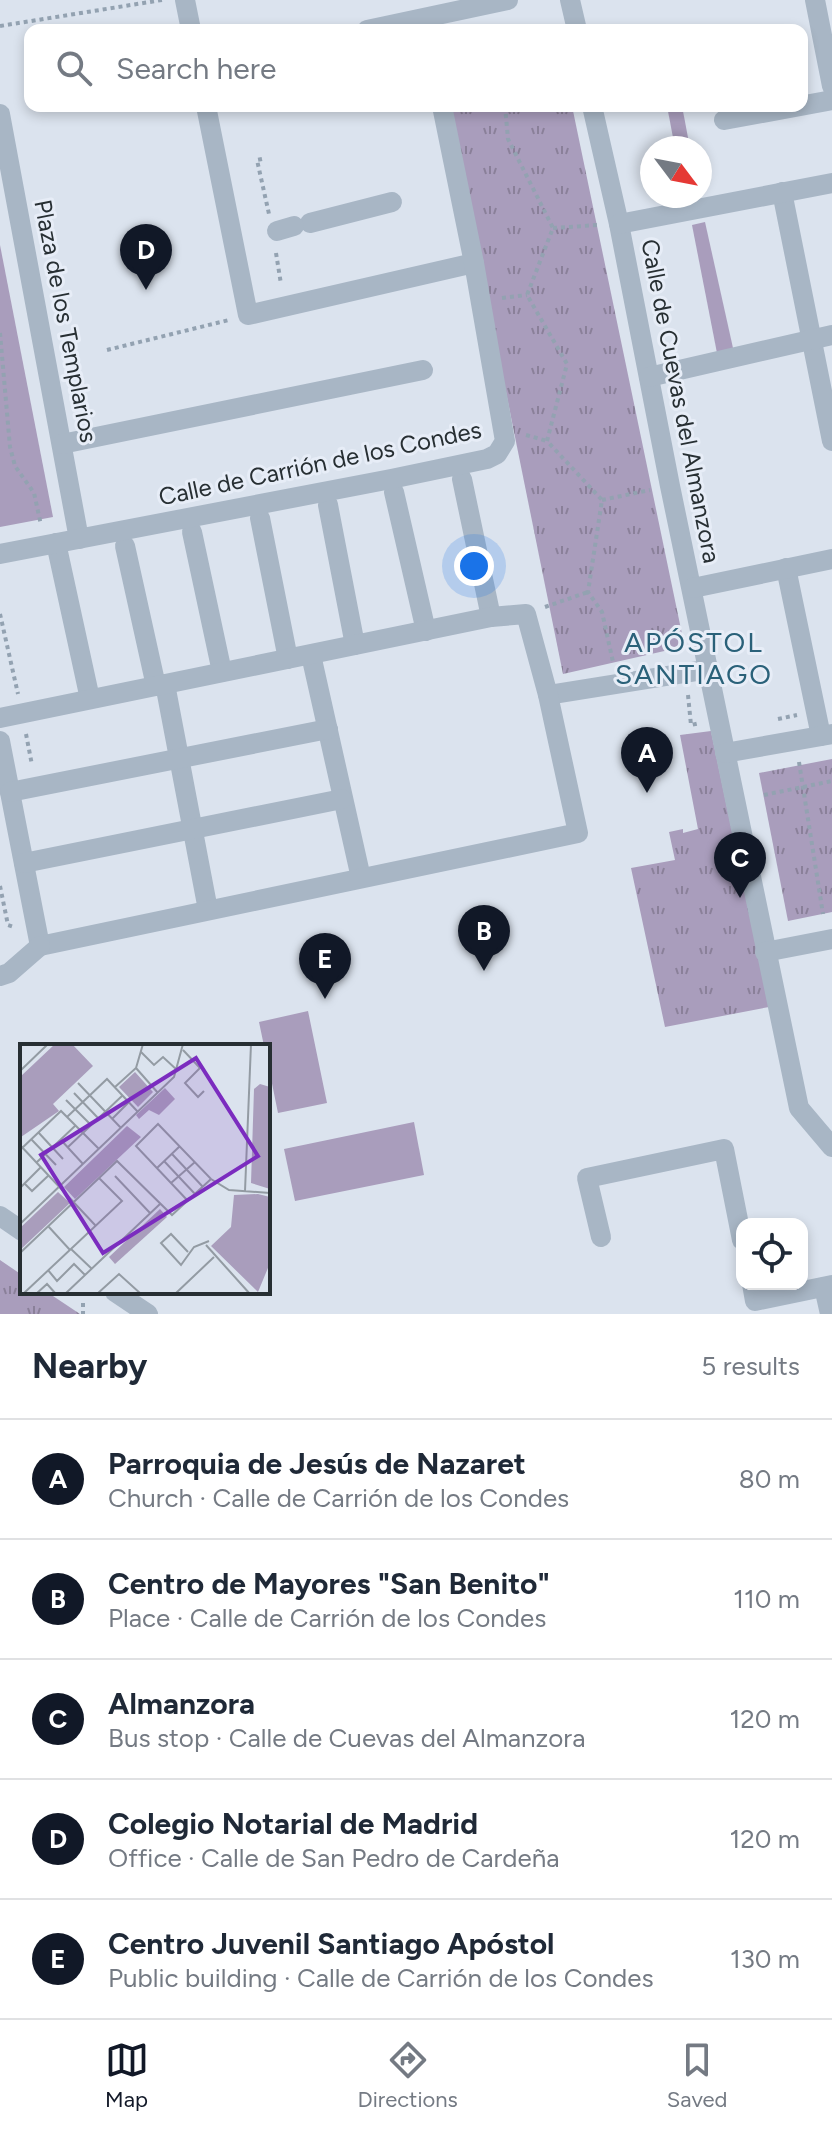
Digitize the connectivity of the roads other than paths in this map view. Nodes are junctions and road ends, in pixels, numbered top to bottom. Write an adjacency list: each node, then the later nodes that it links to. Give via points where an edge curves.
1 (185, 0): 6 (street)
2 (508, 0): 5 (street)
3 (570, 0): 8 (street)
4 (815, 0): 9 (street)
5 (423, 16): 7 (street)
6 (190, 24)
7 (391, 24)
8 (576, 24)
9 (818, 30): 10 (street)
10 (832, 86)
11 (832, 100): 12 (street)
12 (808, 104)
13 (207, 112): 24 (street, via 248,315)
14 (443, 112): 24 (street, Calle de Carrión de los Condes)
15 (593, 112): 22 (street, Calle de Cuevas del Almanzora)
16 (767, 112): 18 (street)
17 (0, 114): 30 (street, Plaza de los Templarios)
18 (724, 120)
19 (832, 183): 20 (street, Calle de Cuevas del Almanzora)
20 (782, 192): 22 (street, Calle de Cuevas del Almanzora); 25 (street)
21 (392, 202): 23 (street)
22 (619, 224): 27 (street, Calle de Cuevas del Almanzora)
23 (289, 228)
24 (474, 263): 36 (street, Calle de Carrión de los Condes, via 505,441 497,454)
25 (822, 337): 27 (street); 28 (street)
26 (423, 370): 30 (street)
27 (649, 377): 42 (street, Calle de Cuevas del Almanzora)
28 (829, 415): 29 (street)
29 (832, 441)
30 (62, 444): 36 (street, Plaza de los Templarios)
31 (462, 479): 43 (street, Calle de Carrión de los Condes)
32 (394, 492): 44 (street, Calle de Carrión de los Condes)
33 (328, 505): 45 (street, Calle de Carrión de los Condes)
34 (260, 518): 47 (street, Calle de Carrión de los Condes)
35 (192, 532): 49 (street, Calle de Carrión de los Condes)
36 (79, 539): 37 (street, Calle de Carrión de los Condes)
37 (52, 544): 39 (street, Calle de Carrión de los Condes); 52 (street)
38 (125, 546): 50 (street)
39 (0, 554)
40 (832, 559): 41 (street, Calle de Cuevas del Almanzora)
41 (786, 568): 42 (street, Calle de Cuevas del Almanzora); 55 (street)
42 (693, 588): 48 (street, Calle de Cuevas del Almanzora)
43 (491, 617): 44 (street); 51 (street, via 526,614)
44 (426, 631): 45 (street)
45 (355, 645): 46 (street)
46 (311, 655): 47 (street); 54 (street)
47 (288, 659): 49 (street)
48 (710, 669): 51 (street); 57 (street, Calle de Cuevas del Almanzora)
49 (222, 672): 50 (street)
50 (160, 685): 52 (street); 58 (street)
51 (548, 695): 63 (street, via 578,833)
52 (90, 699): 53 (street)
53 (0, 718)
54 (328, 729): 58 (street); 60 (street)
55 (827, 735): 57 (street)
56 (0, 741): 59 (street)
57 (725, 753): 67 (street, Calle de Cuevas del Almanzora)
58 (179, 759): 59 (street); 61 (street)
59 (10, 792): 62 (street)
60 (342, 799): 61 (street); 63 (street)
61 (193, 830): 62 (street); 64 (street)
62 (24, 863): 66 (street)
63 (361, 878): 64 (street)
64 (208, 910): 66 (street)
65 (832, 939): 67 (street)
66 (40, 946): 68 (street)
67 (765, 952): 69 (street, Calle de Cuevas del Almanzora, via 799,1108)
68 (0, 976)
69 (832, 1147)
70 (0, 1216): 72 (street)
71 (738, 1218): 73 (street, via 724,1149 587,1178)
72 (20, 1230)
73 (601, 1237)
74 (828, 1286): 75 (street, via 755,1301); 78 (street)
75 (753, 1290)
76 (118, 1294): 77 (street)
77 (148, 1314)
78 (830, 1314)

